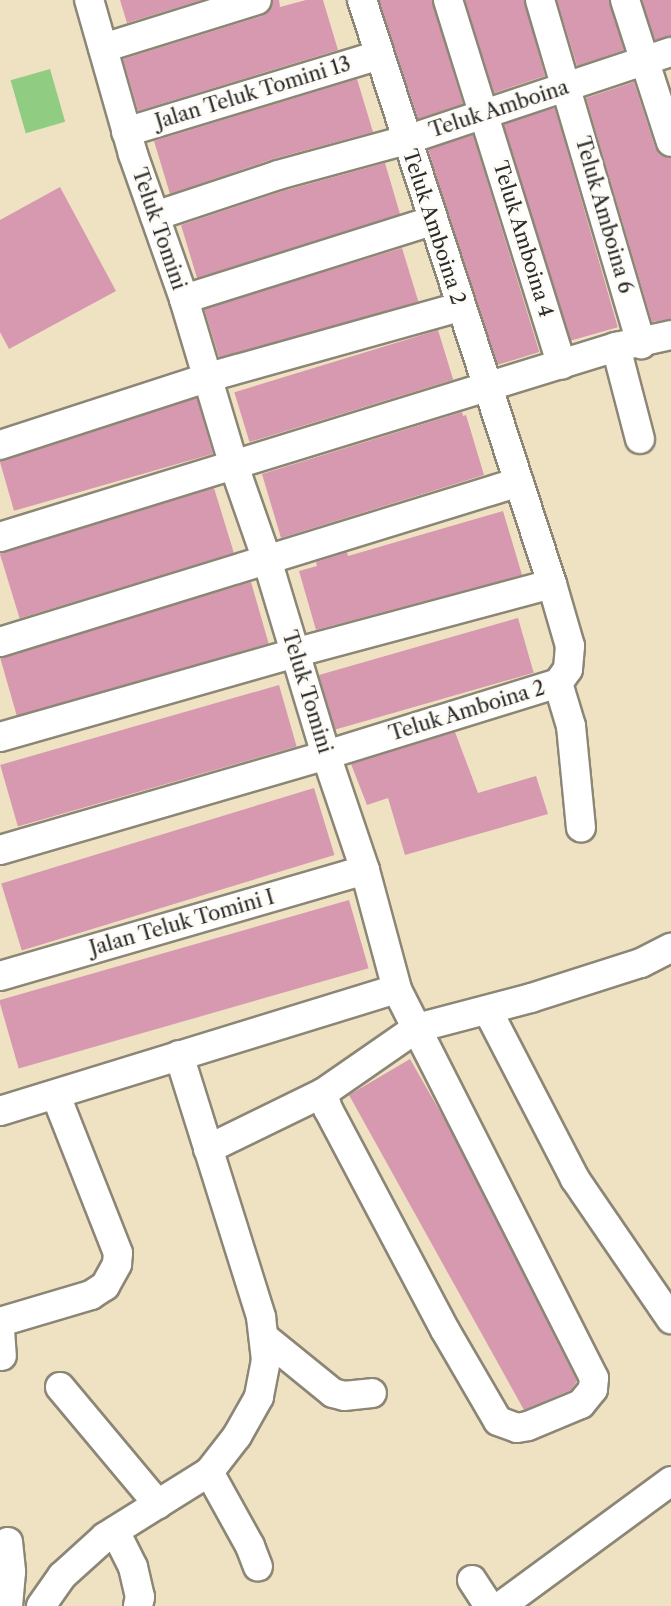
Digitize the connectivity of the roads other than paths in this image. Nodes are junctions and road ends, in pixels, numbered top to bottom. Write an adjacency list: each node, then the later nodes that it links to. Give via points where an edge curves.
1 (89, 0): 7 (street, Teluk Tomini)
2 (257, 0): 7 (street)
3 (362, 0): 9 (street, Teluk Amboina 2)
4 (448, 0): 12 (street, Teluk Amboina 4)
5 (540, 0): 11 (street, Teluk Amboina 6)
6 (625, 0): 10 (street)
7 (103, 48): 13 (street, Teluk Tomini)
8 (671, 52): 10 (street, Teluk Amboina)
9 (379, 55): 13 (street, Jalan Teluk Tomini 13); 14 (street, Teluk Amboina 2)
10 (644, 61): 11 (street, Teluk Amboina); 15 (street)
11 (567, 87): 12 (street, Teluk Amboina); 21 (street, Teluk Amboina 6)
12 (485, 112): 14 (street, Teluk Amboina); 22 (street, Teluk Amboina 4)
13 (126, 132): 16 (street, Teluk Tomini)
14 (406, 140): 16 (street, Teluk Amboina, via 278,175); 17 (street, Teluk Amboina 2)
15 (671, 142)
16 (155, 216): 18 (street, Teluk Tomini)
17 (432, 221): 18 (street); 19 (street, Teluk Amboina 2)
18 (184, 299): 23 (street, Teluk Tomini)
19 (460, 307): 23 (street); 24 (street, Teluk Amboina 2)
20 (671, 335): 21 (street)
21 (629, 345): 22 (street); 25 (street, Teluk Amboina 6)
22 (562, 365): 24 (street)
23 (209, 377): 26 (street); 27 (street, Teluk Tomini)
24 (486, 387): 27 (street); 28 (street, Teluk Amboina 2)
25 (640, 439)
26 (0, 445)
27 (234, 466): 29 (street); 30 (street, Teluk Tomini)
28 (519, 482): 30 (street); 31 (street, Teluk Amboina 2)
29 (0, 537)
30 (267, 560): 32 (street); 33 (street, Teluk Tomini)
31 (552, 584): 33 (street); 34 (street, Teluk Amboina 2, via 570,646 568,669)
32 (0, 642)
33 (294, 653): 35 (street); 36 (street, Teluk Tomini)
34 (558, 683): 36 (street, Teluk Amboina 2); 37 (street, via 571,726)
35 (0, 737)
36 (326, 755): 38 (street, Teluk Amboina 2); 39 (street, Teluk Tomini)
37 (580, 828)
38 (0, 850)
39 (364, 870): 41 (street, Jalan Teluk Tomini I); 42 (street, Teluk Tomini)
40 (671, 948): 43 (street, via 641,963)
41 (0, 976)
42 (397, 989): 44 (street, Teluk Tomini); 45 (street)
43 (488, 1011): 44 (street); 50 (street, via 575,1179)
44 (417, 1028): 46 (street); 46 (street, Teluk Tomini, via 594,1378 593,1389 581,1404 528,1426 517,1428 498,1421 440,1319)
45 (179, 1055): 47 (street); 49 (street)
46 (323, 1094): 49 (street)
47 (56, 1096): 48 (street); 51 (street, via 118,1253 117,1264 105,1286 91,1294)
48 (0, 1111)
49 (208, 1149): 52 (street)
50 (671, 1319)
51 (0, 1322)
52 (264, 1337): 54 (street, via 333,1393); 55 (street, via 266,1360 259,1397 237,1436)
53 (60, 1387): 57 (street)
54 (372, 1393)
55 (209, 1472): 57 (street); 60 (street)
56 (671, 1481): 66 (street)
57 (158, 1504): 58 (street)
58 (115, 1531): 63 (street, via 62,1576); 64 (street, via 133,1567 140,1597)
59 (8, 1542): 62 (street)
60 (258, 1567)
61 (472, 1580): 65 (street)
62 (8, 1606)
63 (41, 1606)
64 (138, 1606)
65 (489, 1606)
66 (501, 1606)

